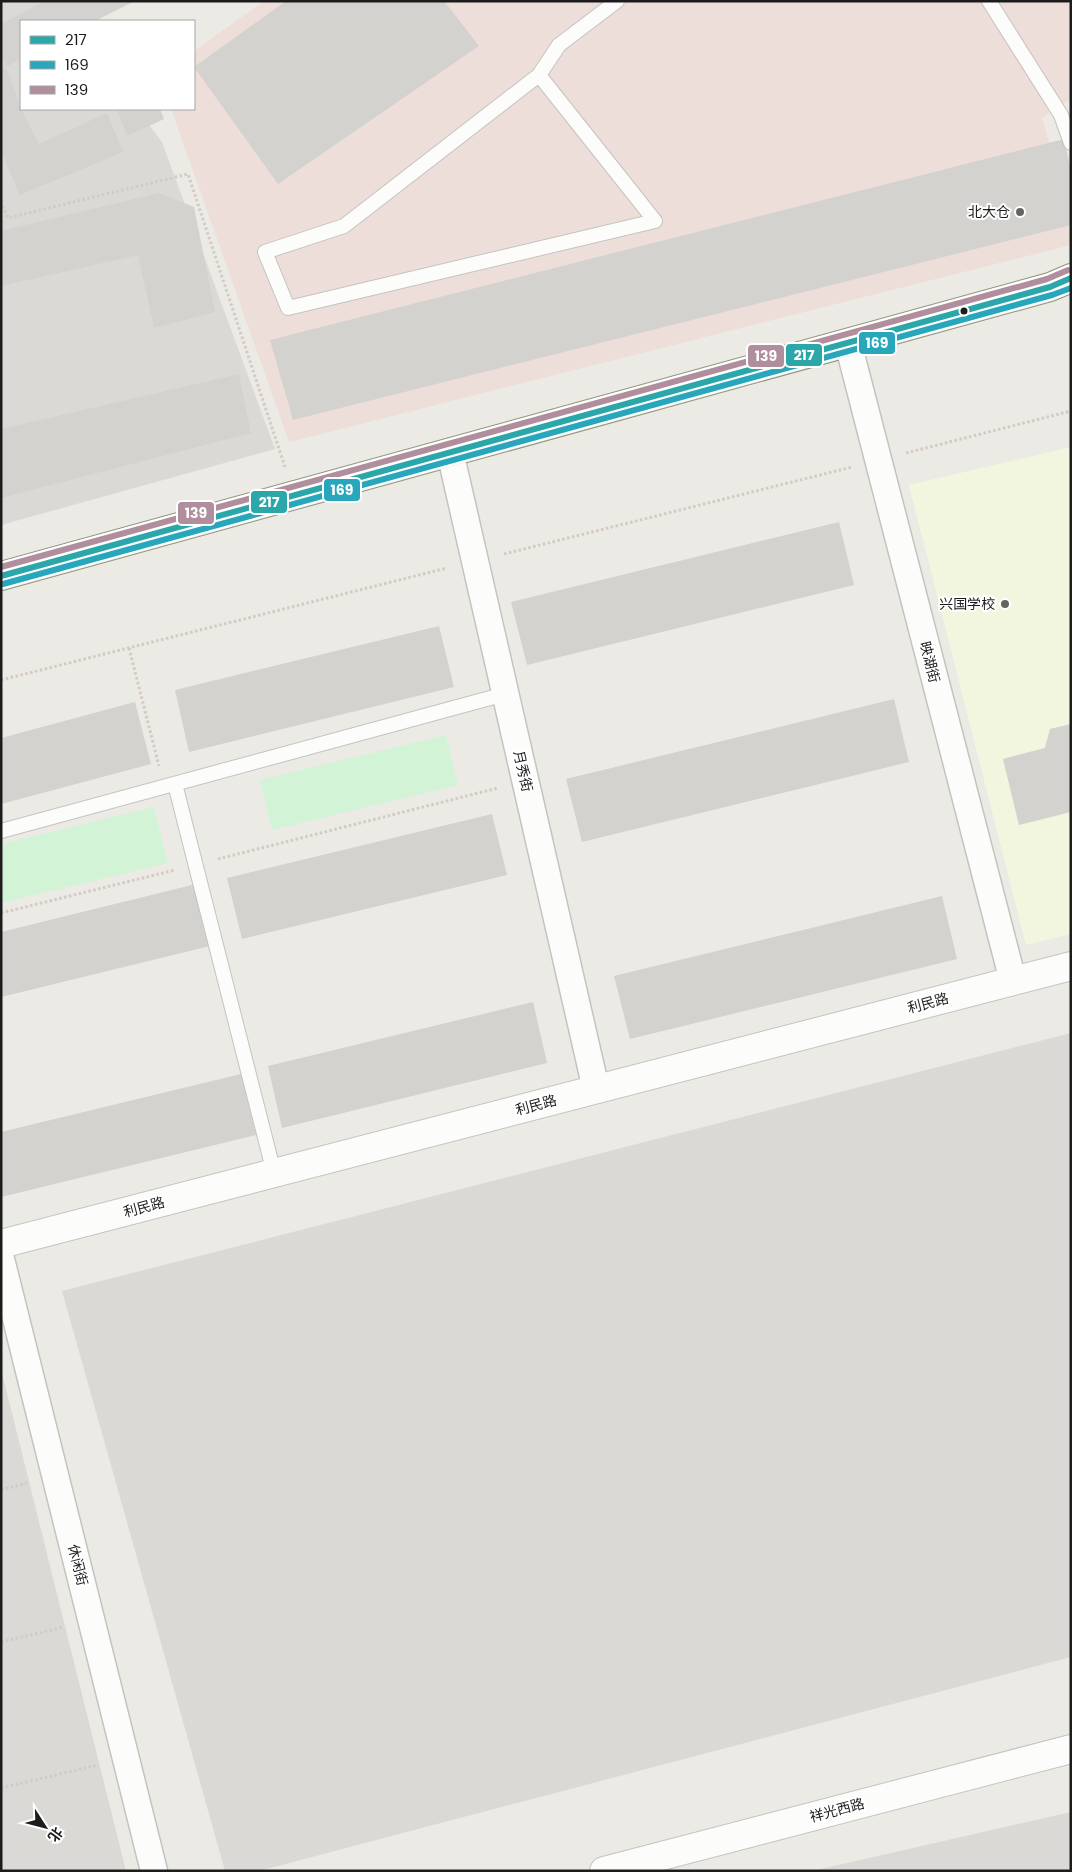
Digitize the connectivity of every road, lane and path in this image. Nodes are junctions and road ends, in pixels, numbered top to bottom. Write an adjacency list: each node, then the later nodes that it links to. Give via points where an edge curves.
1 (617, 1): 3 (lane, via 559,46)
2 (989, 1): 4 (lane, via 1061,115)
3 (539, 75): 3 (lane, via 655,222 288,308 265,252 344,226)
4 (1071, 143)
5 (1, 201): 11 (path, via 8,218 188,174)
6 (1071, 278): 7 (main road, via 1050,288)
7 (848, 343): 9 (main road); 10 (street, 映湖街)
8 (1071, 411): 10 (path)
9 (450, 452): 11 (main road); 12 (street, 月秀街)
10 (879, 461): 12 (path); 23 (street, 映湖街)
11 (294, 495): 13 (main road)
12 (475, 561): 14 (path); 16 (street, 月秀街)
13 (1, 576)
14 (129, 648): 15 (path); 18 (path)
15 (1, 680)
16 (505, 694): 17 (street, 月秀街); 18 (lane)
17 (526, 781): 20 (path); 24 (street, 月秀街)
18 (169, 785): 19 (lane); 20 (lane)
19 (1, 831)
20 (195, 865): 21 (path); 25 (lane)
21 (1, 913)
22 (1071, 966): 23 (street, 利民路)
23 (1013, 981): 24 (street, 利民路)
24 (596, 1089): 25 (street, 利民路)
25 (274, 1173): 26 (street, 利民路)
26 (1, 1244)
27 (1, 1259): 28 (street, 休闲街)
28 (91, 1620): 29 (path); 31 (street, 休闲街)
29 (1, 1642)
30 (1071, 1749): 34 (street, 祥光西路)
31 (126, 1758): 32 (path); 33 (street, 休闲街)
32 (1, 1788)
33 (154, 1871)
34 (604, 1871)

